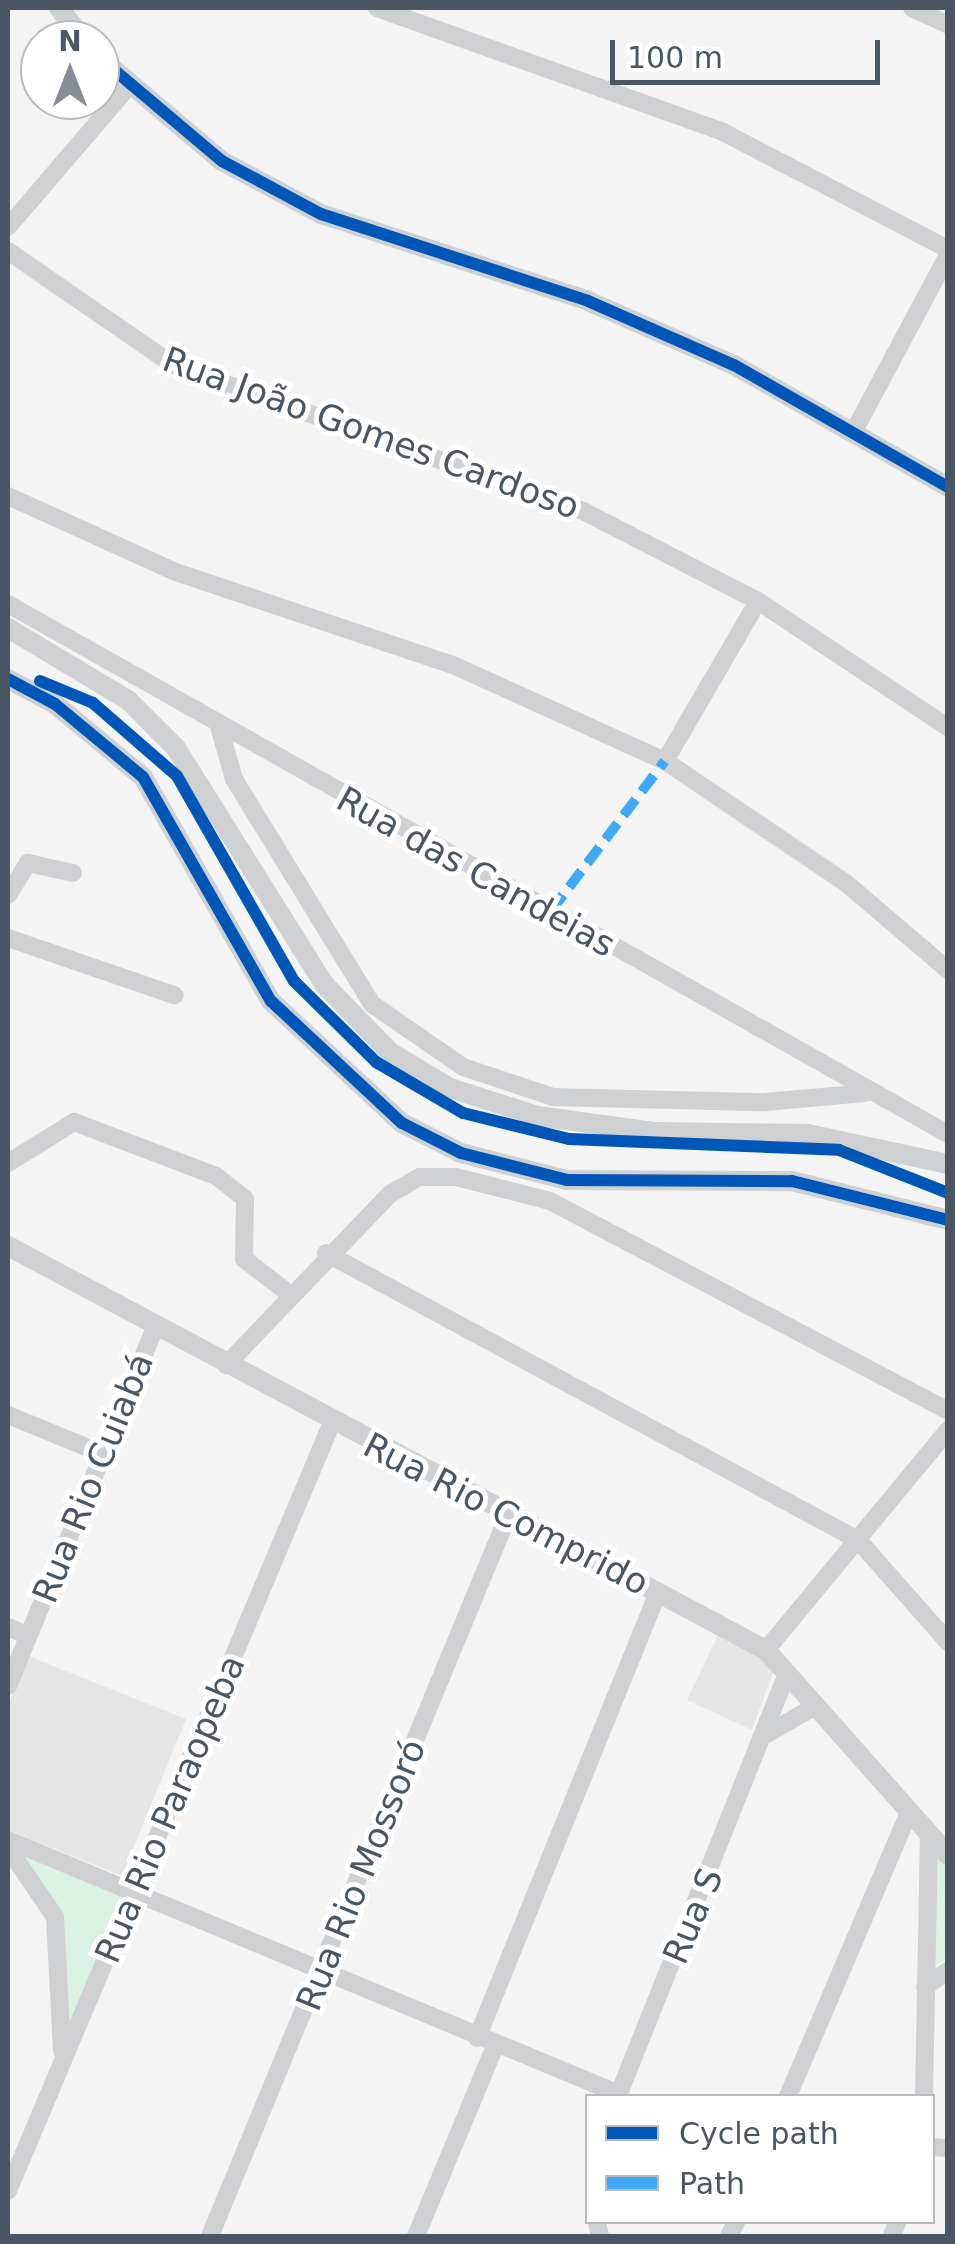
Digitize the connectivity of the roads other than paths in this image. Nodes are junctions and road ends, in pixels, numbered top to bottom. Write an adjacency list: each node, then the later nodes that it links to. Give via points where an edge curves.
1 (377, 8): 8 (street, via 724,132)
2 (923, 10): 3 (street)
3 (948, 25)
4 (120, 80): 5 (street)
5 (127, 88): 6 (street); 9 (street, via 222,161 322,214 588,302 734,365)
6 (8, 227)
7 (8, 251): 12 (street, Rua João Gomes Cardoso, via 82,310 173,365 549,498)
8 (948, 252): 9 (street)
9 (854, 431): 10 (street)
10 (948, 487)
11 (8, 496): 18 (street, via 173,571 454,664)
12 (758, 601): 16 (street, Rua João Gomes Cardoso); 18 (street)
13 (8, 604): 17 (street, Rua das Candeias)
14 (8, 628): 27 (street, via 128,700 176,748 324,984 390,1052 450,1088 536,1116 656,1132 808,1134)
15 (8, 678): 28 (street, via 55,704 143,777 272,1001 402,1124 461,1153 567,1180 792,1180)
16 (948, 727)
17 (220, 730): 24 (street, Rua das Candeias); 24 (street, via 234,779 372,1004 462,1067 553,1096 765,1102)
18 (666, 761): 22 (street, via 846,884)
19 (73, 873): 20 (street, via 21,866)
20 (8, 896)
21 (8, 938): 23 (street)
22 (948, 970)
23 (174, 995)
24 (865, 1093): 25 (street, Rua das Candeias)
25 (948, 1134)
26 (8, 1163): 31 (street, via 74,1122 216,1176 244,1199 244,1260)
27 (948, 1164)
28 (948, 1220)
29 (8, 1246): 32 (street, Rua Rio Comprido)
30 (326, 1252): 31 (street); 34 (street, via 420,1177 550,1201); 40 (street)
31 (287, 1292): 33 (street)
32 (156, 1326): 33 (street, Rua Rio Comprido); 38 (street, Rua Rio Cuiabá)
33 (226, 1365): 36 (street, Rua Rio Comprido)
34 (948, 1411)
35 (8, 1415): 38 (street)
36 (331, 1426): 39 (street, Rua Rio Comprido); 55 (street, Rua Rio Paraopeba)
37 (948, 1430): 40 (street)
38 (103, 1454): 43 (street, Rua Rio Cuiabá)
39 (509, 1513): 41 (street, Rua Rio Comprido); 56 (street, Rua Rio Mossoró)
40 (858, 1540): 44 (street); 45 (street)
41 (658, 1592): 45 (street, Rua Rio Comprido); 59 (street)
42 (8, 1626): 43 (street)
43 (28, 1636): 47 (street, Rua Rio Cuiabá)
44 (948, 1642)
45 (766, 1650): 46 (street, Rua Rio Comprido)
46 (786, 1677): 48 (street, Rua Rio Comprido); 49 (street, Rua S)
47 (8, 1686)
48 (812, 1708): 49 (street); 50 (street, Rua Rio Comprido)
49 (767, 1734): 63 (street, Rua S)
50 (908, 1814): 51 (street, Rua Rio Comprido); 64 (street)
51 (929, 1837): 54 (street, Rua Rio Comprido); 58 (street)
52 (8, 1840): 55 (street)
53 (8, 1848): 61 (street, via 55,1917)
54 (948, 1855)
55 (137, 1892): 56 (street); 61 (street, Rua Rio Paraopeba)
56 (323, 1969): 59 (street); 67 (street, Rua Rio Mossoró)
57 (948, 1971): 58 (street)
58 (925, 1987): 65 (street)
59 (477, 2038): 60 (street)
60 (495, 2046): 62 (street); 68 (street)
61 (62, 2061): 66 (street, Rua Rio Paraopeba)
62 (615, 2094)
63 (618, 2094)
64 (789, 2094)
65 (924, 2094)
66 (8, 2191)
67 (210, 2236)
68 (416, 2236)

